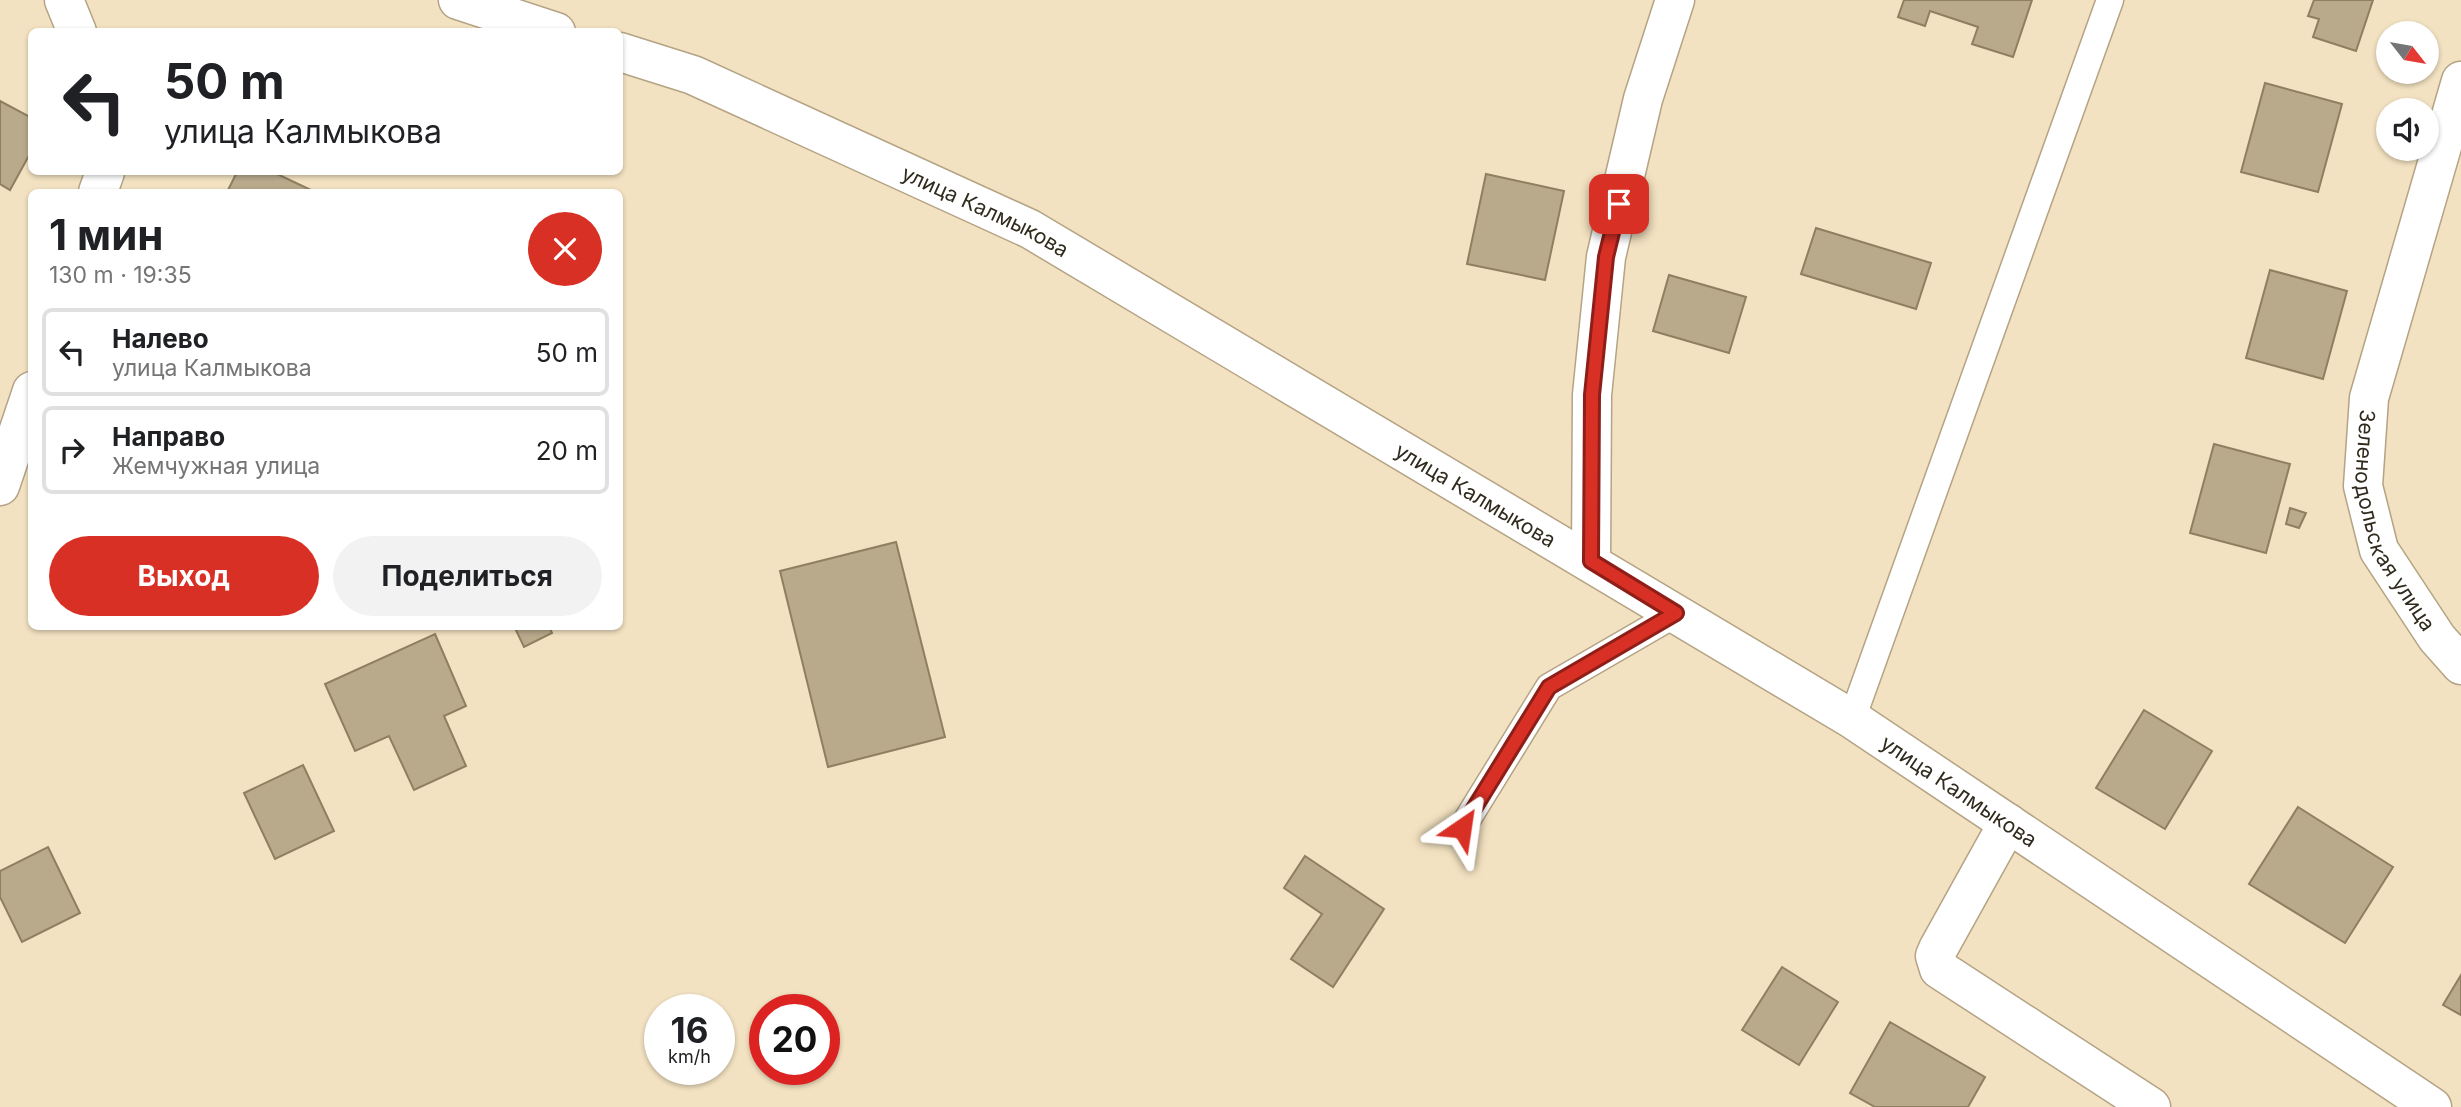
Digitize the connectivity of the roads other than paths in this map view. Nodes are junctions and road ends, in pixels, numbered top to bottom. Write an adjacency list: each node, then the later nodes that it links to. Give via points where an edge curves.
1 (64, 0): 5 (main road)
2 (458, 0): 6 (main road)
3 (1675, 0): 11 (main road, via 1643,99 1606,257 1592,395)
4 (2110, 0): 14 (lane)
5 (75, 28)
6 (544, 28)
7 (623, 53): 11 (main road, улица Калмыкова, via 693,75 1030,229)
8 (2461, 80): 13 (main road, Зеленодольская улица, via 2370,398 2363,486 2379,550 2437,638)
9 (28, 403): 10 (main road)
10 (0, 486)
11 (1591, 561): 12 (main road, улица Калмыкова)
12 (1676, 613): 14 (main road, улица Калмыкова); 16 (lane, via 1549,687)
13 (2461, 665)
14 (1852, 719): 15 (main road, улица Калмыкова)
15 (2008, 823): 17 (main road, via 1938,949 1939,970); 18 (main road, улица Калмыкова)
16 (1462, 828)
17 (2151, 1107)
18 (2432, 1107)

